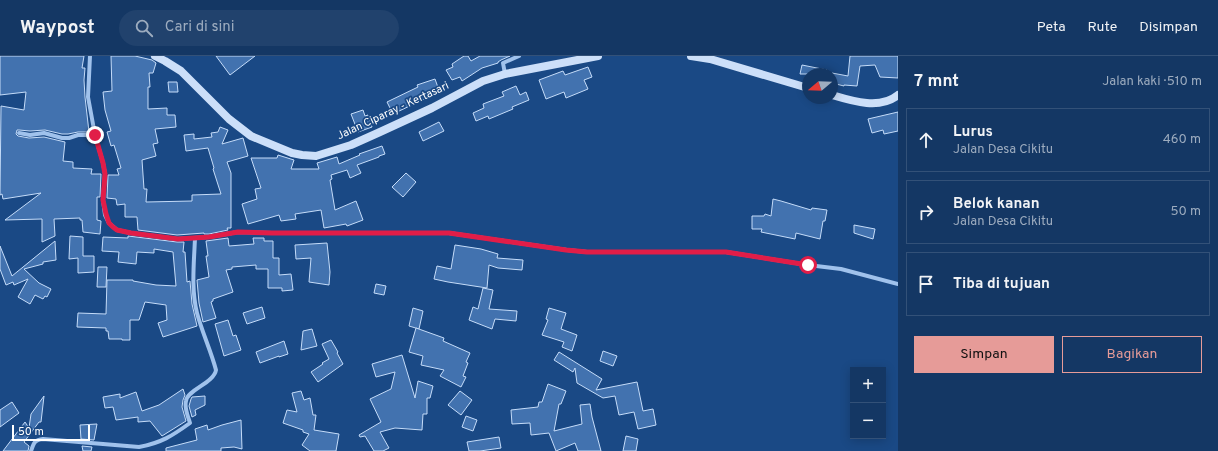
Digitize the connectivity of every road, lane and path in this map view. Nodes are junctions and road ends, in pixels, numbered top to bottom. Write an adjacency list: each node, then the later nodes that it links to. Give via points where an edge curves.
1 (90, 56): 11 (street, via 88,97)
2 (155, 56): 6 (main road, Jalan Ciparay - Kertasari, via 181,71 229,119 251,136 292,153 316,156 351,145 432,108 477,83)
3 (519, 56): 6 (street, via 503,63)
4 (598, 56): 6 (main road, Jalan Ciparay - Kertasari)
5 (691, 56): 7 (main road, via 710,59)
6 (505, 74)
7 (802, 86)
8 (898, 95): 9 (main road, via 876,104)
9 (838, 96)
10 (19, 133): 11 (street, via 44,133 62,138)
11 (95, 135): 12 (street, via 105,174 103,200 109,223 117,230 131,233 161,238)
12 (195, 238): 13 (street, via 238,232 449,233 587,252 726,252 841,269); 14 (street, via 193,275 196,304 216,370 215,374 186,400 186,412 190,423 164,440 139,447 43,439 37,440)
13 (898, 284)
14 (31, 451)

